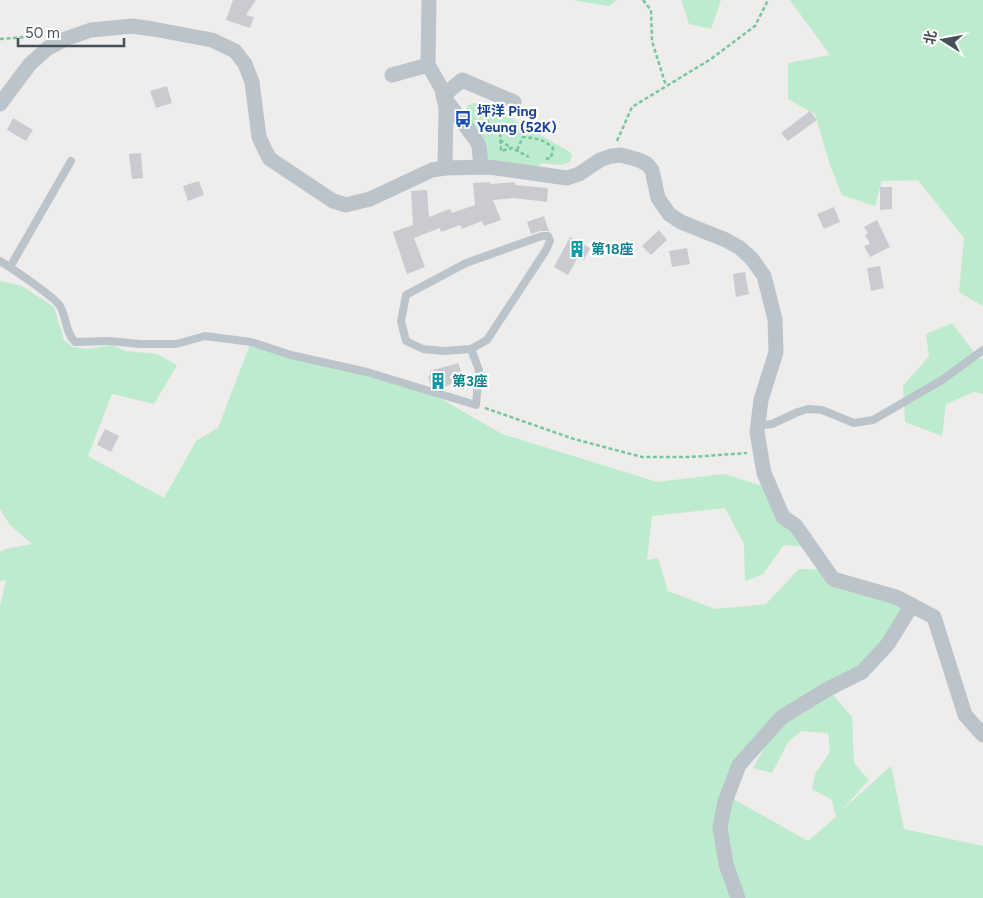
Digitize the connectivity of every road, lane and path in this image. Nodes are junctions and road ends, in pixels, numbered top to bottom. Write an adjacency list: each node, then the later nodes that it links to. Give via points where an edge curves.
1 (430, 0): 6 (street)
2 (643, 0): 9 (path, via 650,10 652,41)
3 (768, 0): 9 (path, via 755,26 711,59)
4 (42, 37): 5 (path)
5 (0, 39)
6 (428, 65): 7 (street); 10 (street)
7 (392, 75)
8 (476, 86): 10 (street, via 462,80); 11 (street); 13 (path, via 478,104 490,125 500,132)
9 (666, 86): 18 (path, via 632,108)
10 (443, 96): 22 (street, via 476,140); 23 (street, via 447,124)
11 (514, 102)
12 (0, 104): 23 (street, via 30,64 48,48 65,39 92,30 132,26 153,29 212,40 236,51 252,82 259,137 270,158 333,200 346,205 370,199 432,170)
13 (500, 140): 14 (path); 16 (path)
14 (501, 145): 15 (path); 16 (path, via 501,151)
15 (494, 146)
16 (512, 148): 17 (path)
17 (517, 150): 19 (path); 20 (path, via 524,137 546,141 553,148 553,153 551,158)
18 (611, 156): 22 (street, via 567,178); 29 (street, via 633,158 647,164 652,170 658,198 669,214 733,244 761,270 774,311 777,344 761,400)
19 (532, 159)
20 (539, 159)
21 (71, 161): 25 (lane)
22 (481, 166): 23 (street)
23 (445, 168)
24 (0, 261): 25 (lane)
25 (10, 267): 28 (lane, via 60,305 67,331 74,342 176,344 205,336 252,342)
26 (471, 349): 26 (lane, via 422,349 406,341 401,321 406,295 466,263 548,236 550,241 546,250 487,340); 28 (lane, via 479,370)
27 (983, 350): 29 (lane, via 942,380 873,420 854,423 822,410 808,409 772,424)
28 (476, 405): 30 (path, via 574,439 642,457 732,456)
29 (758, 426): 30 (street)
30 (760, 452): 31 (street, via 764,473 783,517 796,526 833,579 896,597)
31 (912, 605): 32 (street, via 934,617 965,715); 33 (street, via 888,644 862,672 782,717 739,765 725,802 720,827 726,864)
32 (983, 736)
33 (738, 898)

